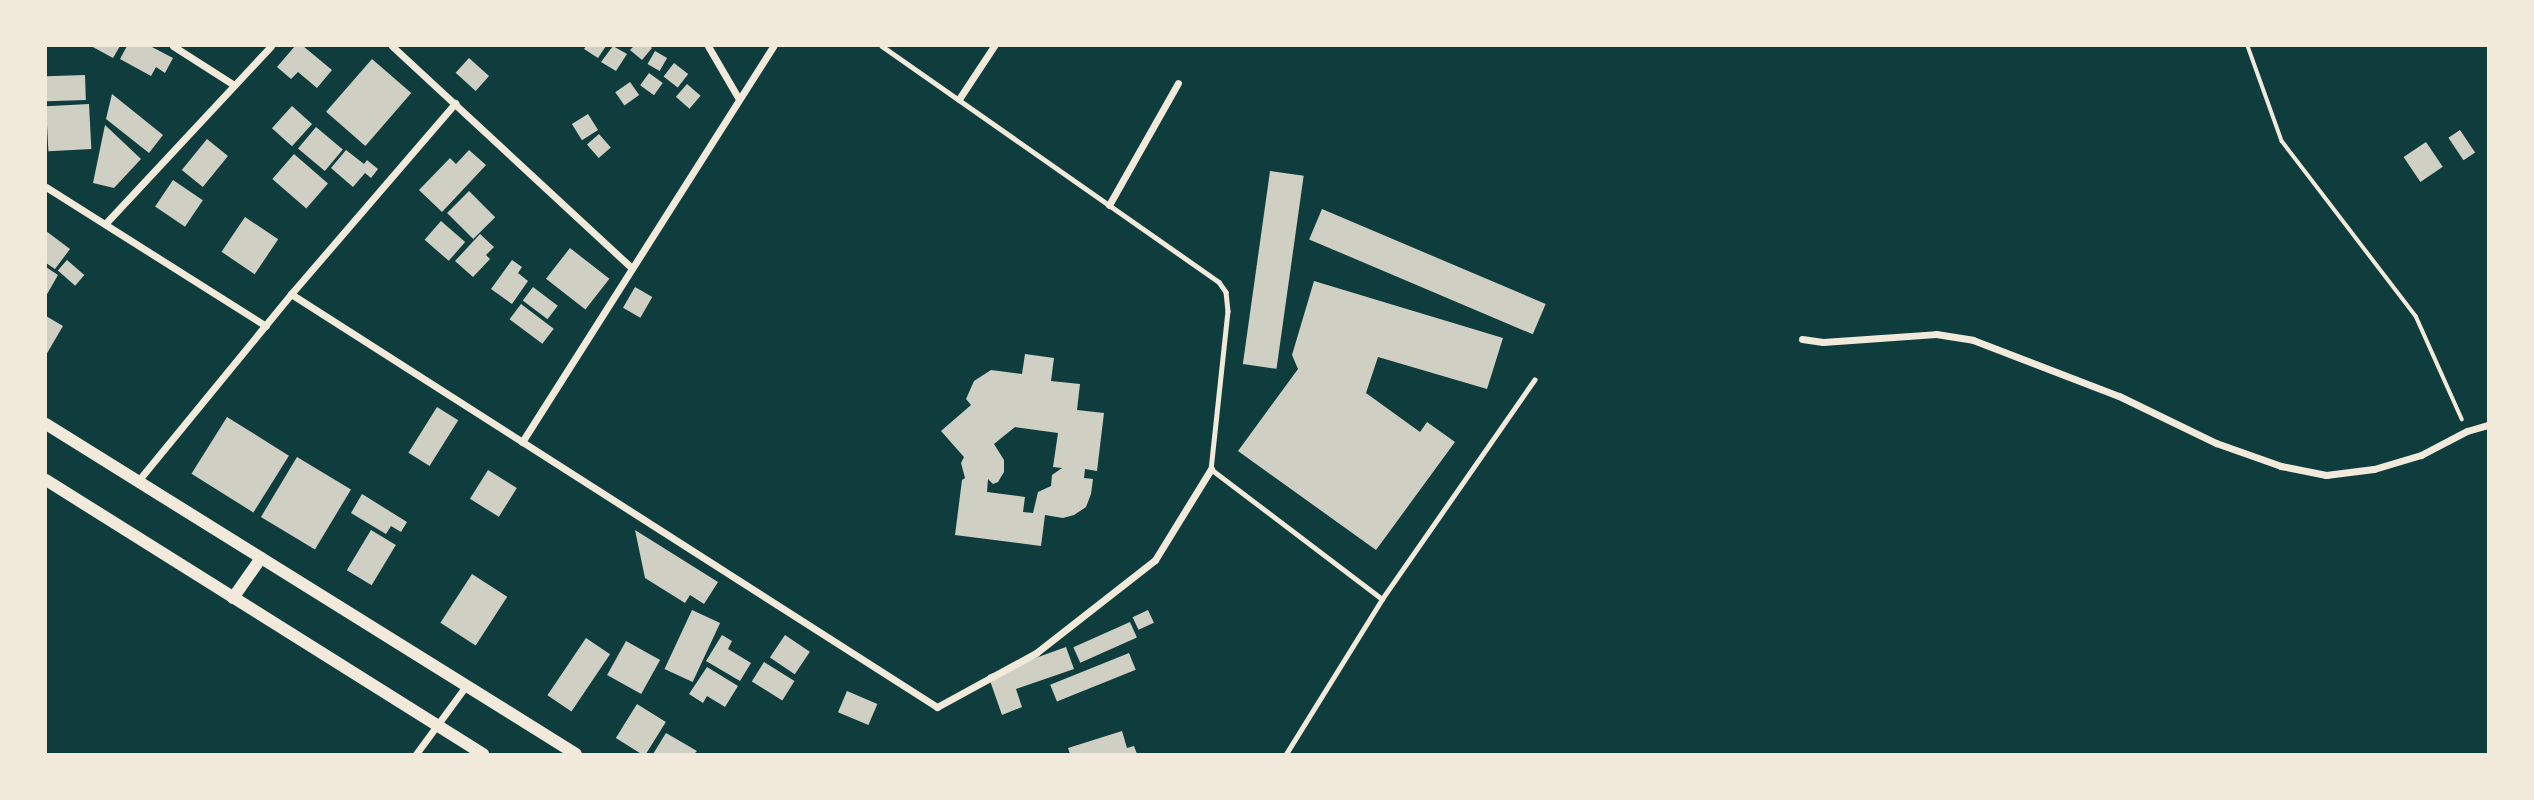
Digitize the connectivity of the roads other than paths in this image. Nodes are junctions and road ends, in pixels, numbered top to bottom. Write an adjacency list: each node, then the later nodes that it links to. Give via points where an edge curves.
1 (173, 46): 9 (street)
2 (271, 46): 9 (street)
3 (392, 46): 12 (street)
4 (708, 46): 10 (street)
5 (773, 46): 10 (street)
6 (882, 46): 11 (lane)
7 (994, 46): 11 (street)
8 (1178, 83): 14 (street)
9 (234, 85): 15 (street)
10 (739, 99): 16 (street)
11 (959, 99): 14 (lane)
12 (455, 103): 16 (street); 17 (street)
13 (46, 187): 15 (street)
14 (1110, 205): 24 (lane, via 1219,282 1226,292 1228,311)
15 (105, 225): 18 (street)
16 (632, 268): 23 (street)
17 (291, 294): 18 (street); 23 (street)
18 (266, 326): 26 (street)
19 (1802, 339): 22 (street, via 1823,342 1936,334 1973,340 2119,396 2216,443 2281,466 2326,475 2374,469 2421,455)
20 (1534, 380): 29 (lane)
21 (46, 424): 26 (main road)
22 (2488, 425)
23 (522, 442): 24 (street, via 937,707 1036,653 1155,560)
24 (1211, 469): 29 (lane)
25 (46, 480): 28 (main road)
26 (138, 481): 27 (main road)
27 (261, 558): 28 (main road); 30 (main road)
28 (233, 598): 31 (main road)
29 (1381, 600): 35 (lane)
30 (466, 686): 31 (street); 34 (main road)
31 (437, 726): 32 (street); 33 (main road)
32 (416, 754)
33 (483, 754)
34 (576, 754)
35 (1286, 754)

